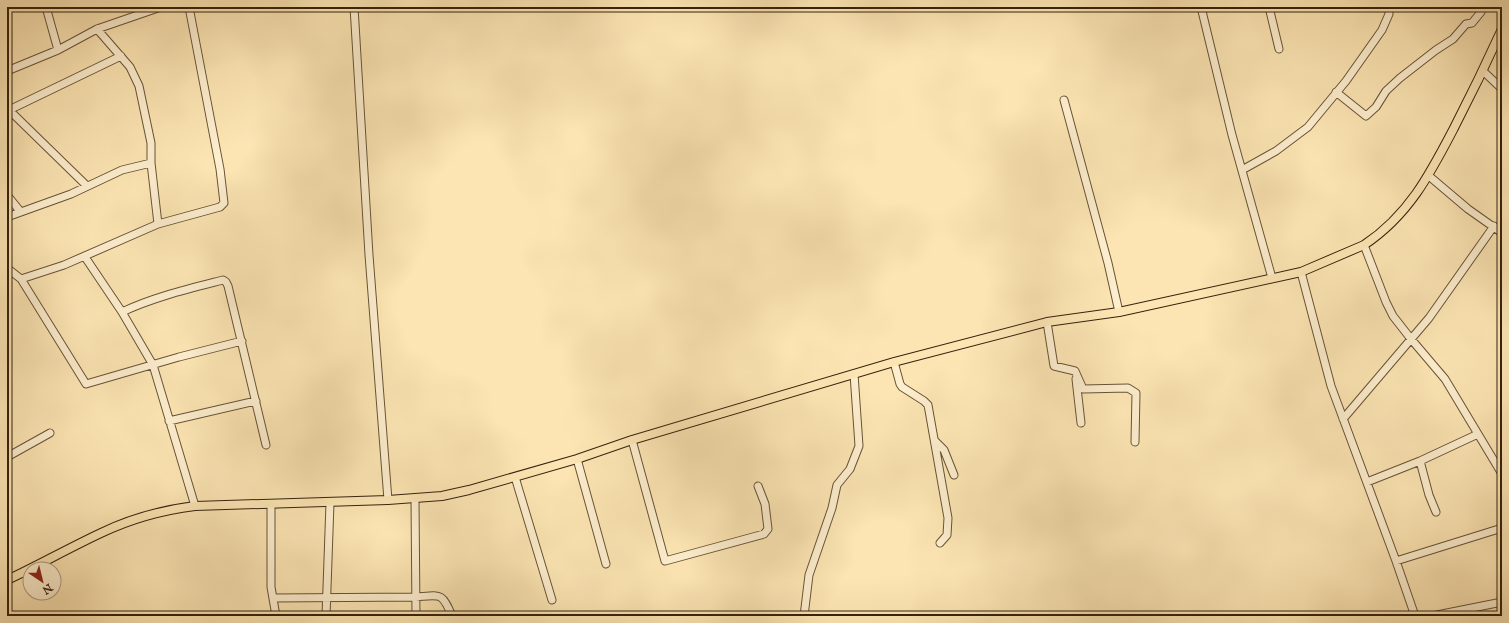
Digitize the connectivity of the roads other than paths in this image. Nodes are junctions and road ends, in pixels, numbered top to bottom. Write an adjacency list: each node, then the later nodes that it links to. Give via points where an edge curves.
1 (46, 7): 12 (street)
2 (161, 7): 9 (street)
3 (190, 7): 27 (street, via 225,200 220,207)
4 (354, 7): 64 (street, via 369,255)
5 (1201, 7): 21 (street)
6 (1269, 7): 11 (street)
7 (1389, 7): 17 (street, via 1389,14 1382,30)
8 (1481, 7): 17 (street, via 1481,12 1472,23 1466,24 1453,39 1400,78 1386,91 1376,108 1366,116)
9 (97, 29): 12 (street); 13 (street)
10 (1502, 29): 15 (main road)
11 (1279, 49)
12 (58, 50): 14 (street)
13 (121, 56): 19 (street); 20 (street, via 130,67 139,86 151,144)
14 (7, 71)
15 (1483, 71): 16 (street); 22 (main road)
16 (1502, 89)
17 (1336, 92): 21 (street, via 1308,127 1276,151)
18 (1064, 100): 37 (street)
19 (8, 109): 23 (street)
20 (152, 163): 23 (street, via 122,170); 27 (street)
21 (1242, 170): 34 (street)
22 (1429, 176): 28 (street, via 1468,209); 30 (main road, via 1409,205 1374,239)
23 (87, 186): 25 (street)
24 (7, 195): 25 (street)
25 (20, 211): 26 (street)
26 (7, 217)
27 (158, 224): 31 (street)
28 (1494, 226): 29 (street); 39 (street)
29 (1502, 233)
30 (1364, 245): 33 (main road); 39 (street, via 1386,302)
31 (85, 257): 35 (street); 36 (street)
32 (7, 268): 35 (street)
33 (1301, 272): 34 (main road); 46 (street, via 1331,386)
34 (1272, 278): 37 (main road)
35 (21, 279): 42 (street, via 86,384)
36 (122, 312): 40 (street, via 141,303 222,280 228,286); 42 (street)
37 (1119, 312): 38 (main road)
38 (1047, 322): 41 (main road); 43 (street, via 1054,366)
39 (1411, 340): 46 (street); 50 (street, via 1445,379)
40 (242, 341): 42 (street); 45 (street)
41 (894, 362): 44 (main road); 52 (street, via 900,384 928,405)
42 (153, 365): 47 (street)
43 (1075, 371): 48 (street); 53 (street, via 1084,389 1128,388 1136,393)
44 (854, 374): 51 (main road); 83 (street, via 859,446 850,469 838,486 809,575)
45 (256, 401): 47 (street); 54 (street)
46 (1343, 419): 61 (street)
47 (170, 421): 67 (street)
48 (1082, 423)
49 (50, 433): 55 (street)
50 (1478, 434): 57 (street); 58 (street)
51 (632, 440): 56 (main road); 62 (street, via 664,561 767,532 765,504)
52 (935, 440): 59 (street, via 944,450); 70 (street, via 948,518 947,535)
53 (1135, 442)
54 (266, 445)
55 (7, 457)
56 (577, 459): 60 (main road); 72 (street)
57 (1420, 461): 61 (street); 68 (street)
58 (1502, 474)
59 (954, 475)
60 (515, 477): 63 (main road, via 442,496); 77 (street)
61 (1367, 482): 71 (street)
62 (758, 486)
63 (415, 498): 64 (main road); 75 (street)
64 (388, 500): 65 (main road)
65 (330, 502): 66 (main road); 74 (street)
66 (271, 504): 67 (main road); 76 (street)
67 (195, 506): 73 (main road, via 170,509 115,527)
68 (1436, 512)
69 (1502, 528): 71 (street)
70 (940, 542)
71 (1396, 561): 84 (street)
72 (606, 564)
73 (7, 580)
74 (327, 597): 75 (street); 76 (street); 80 (street)
75 (416, 597): 81 (street); 82 (street, via 438,595 445,600)
76 (273, 598): 79 (street)
77 (552, 600)
78 (1502, 602): 85 (street)
79 (276, 616)
80 (326, 616)
81 (416, 616)
82 (452, 616)
83 (804, 616)
84 (1414, 616)
85 (1432, 616)

